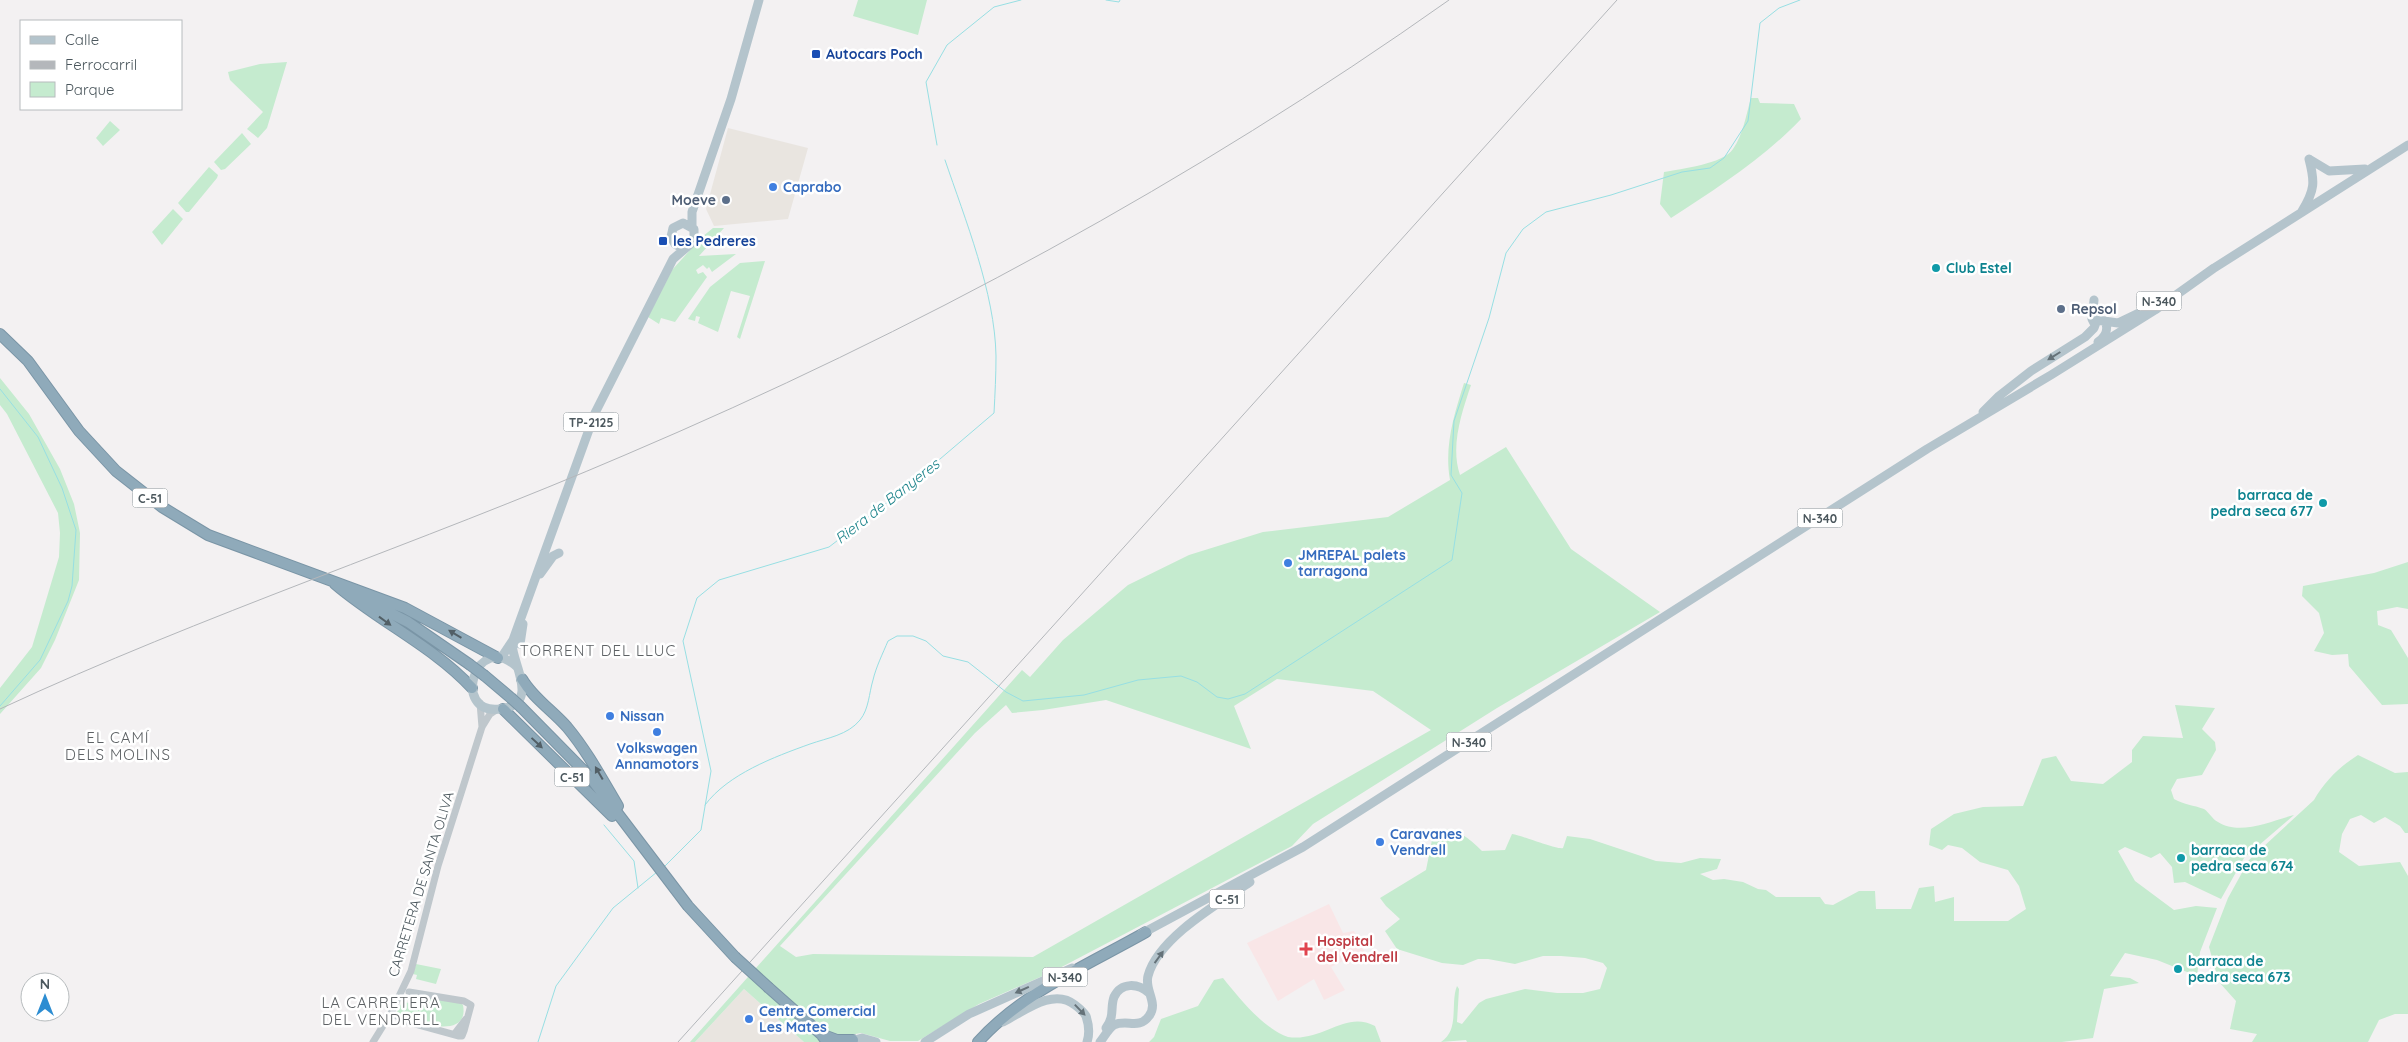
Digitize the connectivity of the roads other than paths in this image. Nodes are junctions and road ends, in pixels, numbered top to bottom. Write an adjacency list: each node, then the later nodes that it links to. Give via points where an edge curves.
1 (760, 0): 7 (main road, TP-2125, via 731,99)
2 (2408, 145): 3 (main road, N-340)
3 (2372, 167): 4 (main road, via 2356,171); 6 (main road, N-340)
4 (2329, 171): 5 (main road); 5 (main road, via 2308,159 2314,177)
5 (2313, 186): 6 (main road)
6 (2301, 213): 11 (main road, N-340)
7 (688, 225): 8 (main road, via 673,228); 9 (main road, TP-2125, via 695,234 694,241)
8 (672, 241): 9 (main road); 10 (main road)
9 (684, 248): 10 (main road, TP-2125)
10 (673, 259): 22 (main road, TP-2125, via 595,413)
11 (2214, 268): 12 (main road, N-340); 13 (main road, N-340)
12 (2155, 310): 15 (main road); 17 (main road, N-340)
13 (2143, 311): 14 (main road, via 2118,323); 15 (main road, N-340)
14 (2099, 323): 15 (main road, via 2096,332); 18 (main road, one-way to 18, via 2085,337 2031,371)
15 (2105, 335): 17 (main road); 18 (main road, N-340)
16 (0, 336): 21 (highway, C-51, via 33,368 79,431 116,471 162,507 208,535)
17 (2057, 372): 19 (main road, N-340)
18 (1983, 412): 19 (main road, N-340)
19 (1970, 422): 32 (main road, N-340)
20 (559, 553): 22 (main road, via 548,562)
21 (332, 582): 24 (highway, one-way to 21, via 405,608); 27 (highway, one-way to 27, via 456,672); 31 (highway, C-51, bridge, via 408,622 511,698 590,777)
22 (530, 592): 23 (main road)
23 (516, 642): 24 (main road); 25 (main road, via 512,652)
24 (498, 658): 25 (main road); 27 (main road, via 479,665 472,678)
25 (517, 667): 26 (main road)
26 (522, 678): 29 (main road, via 523,687 516,701); 31 (highway, one-way to 26, via 595,766 567,727 529,690)
27 (472, 688): 28 (main road)
28 (480, 703): 29 (main road); 30 (street)
29 (499, 709): 30 (street, via 490,714); 31 (highway, C-51, one-way to 31)
30 (482, 727): 37 (street, CARRETERA DE SANTA OLIVA, via 438,866 411,971)
31 (641, 845): 40 (highway, C-51, bridge, via 688,906 735,957)
32 (1267, 867): 33 (main road, N-340); 35 (main road, C-51, one-way to 32, via 1147,984 1152,966 1172,940)
33 (1146, 932): 39 (highway, N-340, via 1031,996); 44 (main road, one-way to 44, via 1126,938 978,1010)
34 (409, 992): 37 (street, via 471,1005 460,1031 435,1030 404,1021)
35 (1149, 993): 36 (main road, via 1137,986 1124,987 1114,997); 38 (main road, via 1153,1006 1148,1018 1137,1024)
36 (1114, 1011): 38 (main road); 47 (main road, via 1109,1024)
37 (391, 1013): 42 (street, CARRETERA DE SANTA OLIVA)
38 (1124, 1023): 48 (main road, via 1112,1026)
39 (990, 1030): 45 (highway, N-340); 46 (main road, one-way to 46, via 1032,1006 1052,999 1070,1001 1084,1012 1090,1026)
40 (824, 1038): 41 (highway, C-51)
41 (850, 1041): 43 (main road, via 867,1039)
42 (373, 1042)
43 (876, 1042)
44 (925, 1042)
45 (978, 1042)
46 (1087, 1042)
47 (1094, 1042)
48 (1100, 1042)

